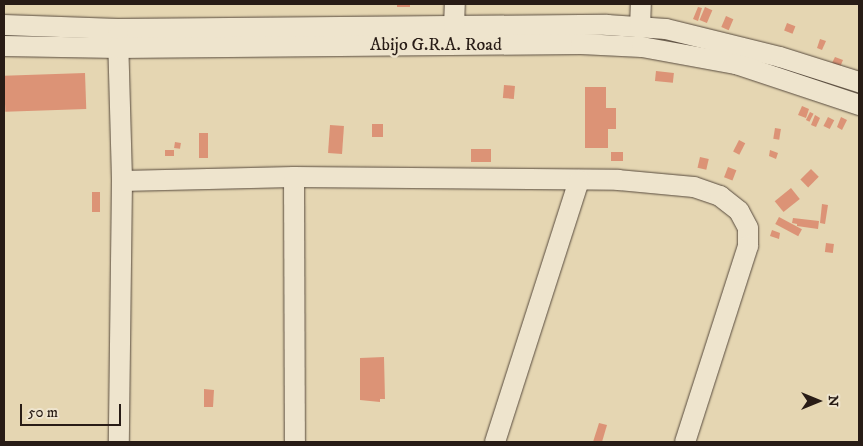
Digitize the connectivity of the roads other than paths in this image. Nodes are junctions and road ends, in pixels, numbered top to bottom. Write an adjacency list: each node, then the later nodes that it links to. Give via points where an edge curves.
1 (455, 4): 4 (street)
2 (641, 4): 5 (street)
3 (4, 25): 6 (street, Abijo G.R.A. Road)
4 (454, 27): 5 (street, Abijo G.R.A. Road, via 607,25); 6 (street, Abijo G.R.A. Road, via 236,26)
5 (640, 28): 8 (street, Abijo G.R.A. Road, via 666,29 713,40)
6 (118, 38): 7 (street, Abijo G.R.A. Road); 9 (street, Abijo G.R.A. Road, via 642,47 736,64); 12 (street)
7 (4, 46)
8 (859, 82)
9 (859, 105)
10 (294, 177): 11 (street); 12 (street); 14 (street)
11 (579, 180): 15 (street); 16 (street, via 694,187 720,196 739,211 748,228 748,246)
12 (122, 181): 13 (street)
13 (120, 442)
14 (295, 442)
15 (495, 442)
16 (685, 442)

